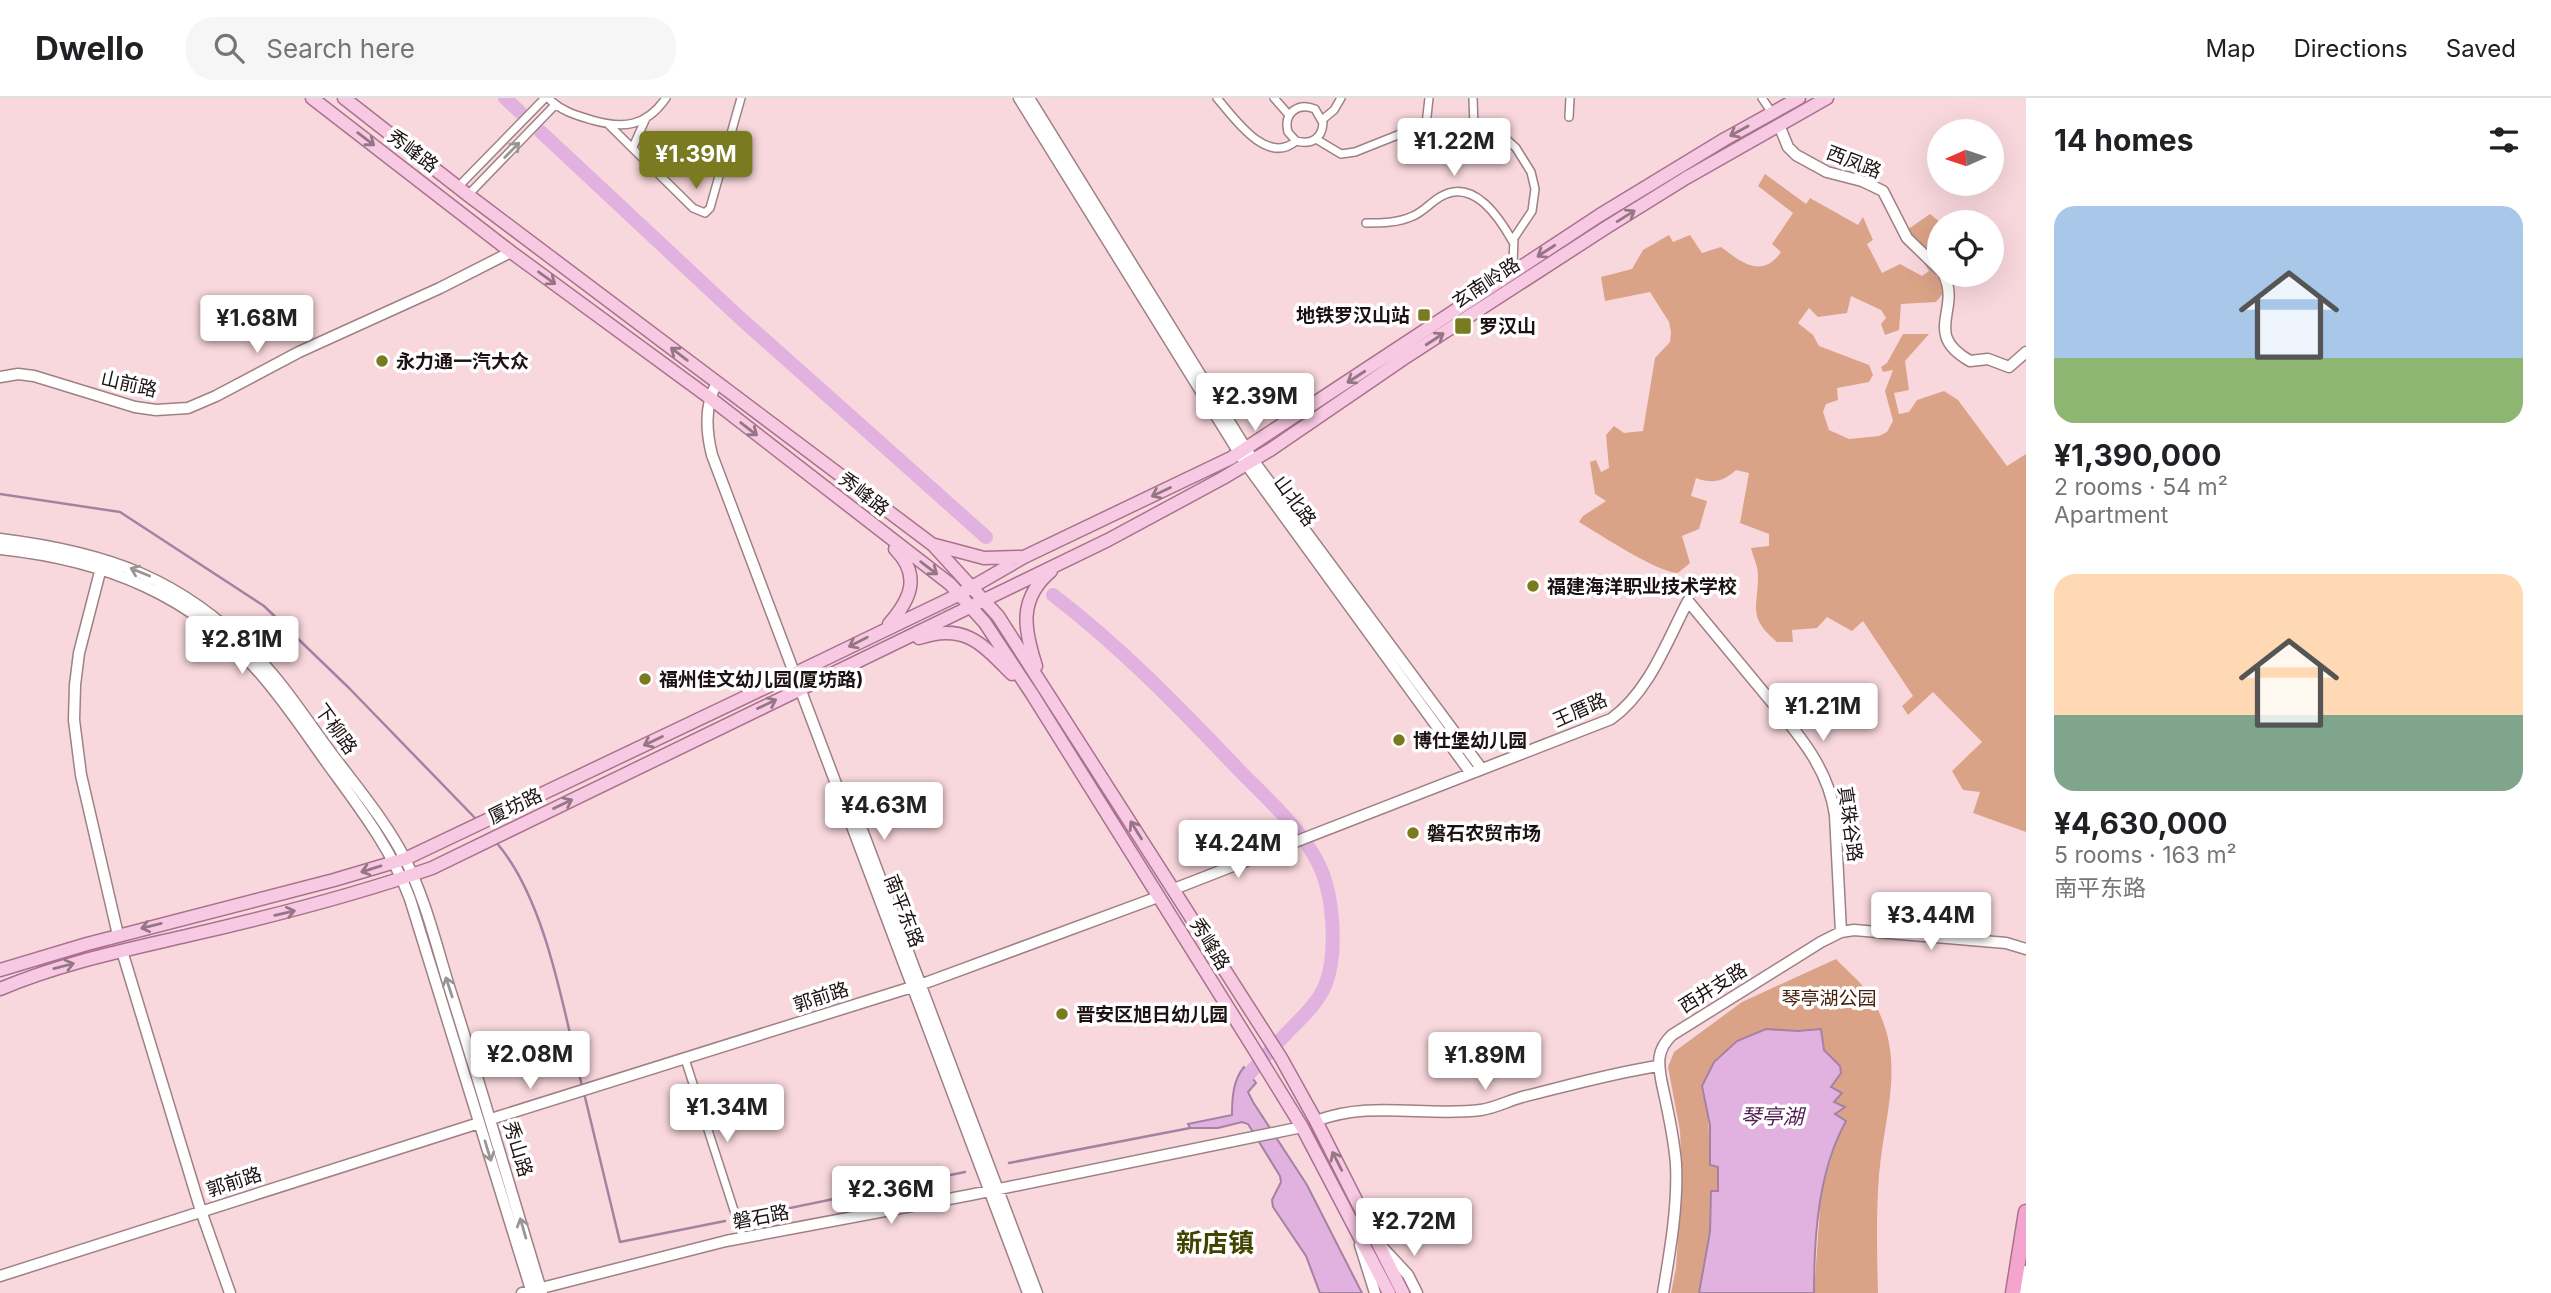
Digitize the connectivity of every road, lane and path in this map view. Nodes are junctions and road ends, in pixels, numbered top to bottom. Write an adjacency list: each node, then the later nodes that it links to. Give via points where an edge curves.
1 (312, 98): 33 (main road, 秀峰路, one-way to 33)
2 (344, 98): 30 (main road, 秀峰路)
3 (546, 98): 17 (street); 30 (street)
4 (666, 98): 21 (street)
5 (741, 98): 29 (street, via 710,208 705,212 693,208)
6 (1018, 98): 41 (street, 山北路)
7 (1030, 98): 41 (street, 山北路)
8 (1217, 98): 28 (street, via 1245,131 1270,147 1285,148)
9 (1274, 98): 19 (street)
10 (1341, 98): 22 (street)
11 (1429, 98): 24 (street)
12 (1473, 98): 26 (street)
13 (1570, 98): 20 (street)
14 (1762, 98): 18 (street)
15 (1799, 98): 18 (main road, 玄南岭路)
16 (1827, 98): 25 (main road, 玄南岭路)
17 (555, 105): 23 (street); 30 (street, one-way to 17)
18 (1772, 113): 41 (main road, 玄南岭路, one-way to 41, via 1600,215)
19 (1289, 115): 22 (street, via 1308,106); 28 (street, via 1286,125)
20 (1569, 117)
21 (646, 118): 23 (street, via 625,126); 29 (street)
22 (1322, 120): 27 (street, via 1323,129)
23 (608, 124): 29 (street)
24 (1426, 125): 26 (street); 27 (street, via 1341,154)
25 (1779, 125): 34 (street, 西凤路, via 1796,155 1827,172 1883,191 1907,237); 41 (main road, 玄南岭路, one-way to 25, via 1607,227)
26 (1474, 127): 32 (street, via 1504,136 1531,172 1535,189 1532,211)
27 (1316, 139): 28 (street)
28 (1296, 141)
29 (633, 147)
30 (463, 191): 39 (main road, 秀峰路, one-way to 30)
31 (1366, 223): 32 (street, via 1405,220 1439,197 1452,192 1470,194 1500,219)
32 (1513, 242): 35 (street)
33 (512, 252): 38 (street, 山前路, via 188,408 141,408 34,376); 40 (main road, 秀峰路, one-way to 40)
34 (1927, 257)
35 (1513, 264)
36 (1947, 287): 37 (street, via 1945,337 1955,351 1970,361 1992,360 2009,367)
37 (2026, 352)
38 (0, 377)
39 (720, 385): 40 (street, 南平东路); 44 (main road, 秀峰路)
40 (713, 400): 42 (main road, 秀峰路, one-way to 42); 57 (street, 南平东路, via 708,434 712,455)
41 (1246, 457): 46 (main road, 玄南岭路, via 1108,540); 48 (main road, 玄南岭路, one-way to 48); 61 (street, 山北路)
42 (876, 528): 51 (main road, 秀峰路, one-way to 51); 55 (main road, via 902,557 911,579 906,603)
43 (0, 539): 47 (street, 下柳路, via 67,549)
44 (933, 545): 48 (main road); 50 (main road, 秀峰路)
45 (0, 549): 47 (street, 下柳路)
46 (1061, 562): 49 (main road, 玄南岭路); 58 (main road, via 1040,580 1027,609 1026,632)
47 (102, 563): 62 (street, 下柳路, via 138,570 168,585 249,648 379,818); 68 (street, via 76,670 74,728)
48 (1002, 563): 50 (main road, 厦坊路)
49 (1019, 582): 52 (main road, 厦坊路)
50 (973, 587): 51 (main road, 厦坊路); 52 (main road, 秀峰路)
51 (960, 594): 54 (main road, 秀峰路); 55 (main road, 厦坊路)
52 (985, 600): 54 (main road, 厦坊路); 58 (main road, 秀峰路)
53 (1688, 601): 61 (street, 王厝路, via 1642,687 1621,712 1598,725); 67 (street, 真珠谷路, via 1790,725 1823,773 1835,816)
54 (972, 606): 56 (main road, 厦坊路); 60 (main road, 秀峰路)
55 (885, 628): 57 (main road, 厦坊路, one-way to 57)
56 (895, 643): 59 (main road, 厦坊路); 60 (main road, via 938,633 964,636 990,650)
57 (799, 672): 59 (street, 南平东路); 62 (main road, 厦坊路, one-way to 62)
58 (1040, 680): 64 (main road, 秀峰路, one-way to 58)
59 (804, 687): 63 (main road, 厦坊路, one-way to 59); 72 (street, 南平东路)
60 (1032, 694): 66 (main road, 秀峰路)
61 (1476, 770): 64 (street, 王厝路)
62 (400, 860): 63 (street, 下柳路); 68 (main road, 厦坊路, one-way to 68)
63 (407, 877): 65 (street, 下柳路); 70 (main road, 厦坊路, one-way to 63, via 317,905)
64 (1174, 888): 77 (main road, 秀峰路)
65 (415, 897): 76 (street, 秀山路)
66 (1158, 897): 72 (street, 郭前路); 78 (main road, 秀峰路)
67 (1841, 932): 69 (street, via 2016,944); 75 (street, 西井支路, via 1678,1030 1663,1045)
68 (118, 935): 71 (main road, 厦坊路)
69 (2026, 949)
70 (122, 951): 73 (main road, 厦坊路, one-way to 70, via 40,972); 80 (street)
71 (0, 970)
72 (917, 985): 74 (street, 郭前路); 79 (street, 南平东路)
73 (0, 989)
74 (685, 1059): 76 (street, 郭前路); 83 (street)
75 (1658, 1066): 77 (street, via 1479,1110 1364,1109); 94 (street, via 1676,1171)
76 (485, 1121): 80 (street, 郭前路); 87 (street, 秀山路)
77 (1316, 1121): 84 (main road, 秀峰路, one-way to 77)
78 (1302, 1127): 79 (street, 磐石路); 82 (main road, 秀峰路)
79 (995, 1190): 83 (street, 磐石路); 90 (street, 南平东路); 91 (street, 南平东路)
80 (201, 1211): 86 (street, 郭前路); 89 (street)
81 (2026, 1212): 95 (highway)
82 (1355, 1229): 88 (main road, 秀峰路); 92 (street)
83 (743, 1238): 87 (street, 磐石路)
84 (1380, 1246): 88 (main road, 秀峰路); 93 (street, via 1408,1275)
85 (2026, 1271): 96 (street)
86 (0, 1276)
87 (534, 1292)
88 (1395, 1292)
89 (230, 1293)
90 (1028, 1293)
91 (1037, 1293)
92 (1375, 1293)
93 (1417, 1293)
94 (1663, 1293)
95 (2013, 1293)
96 (2025, 1293)

